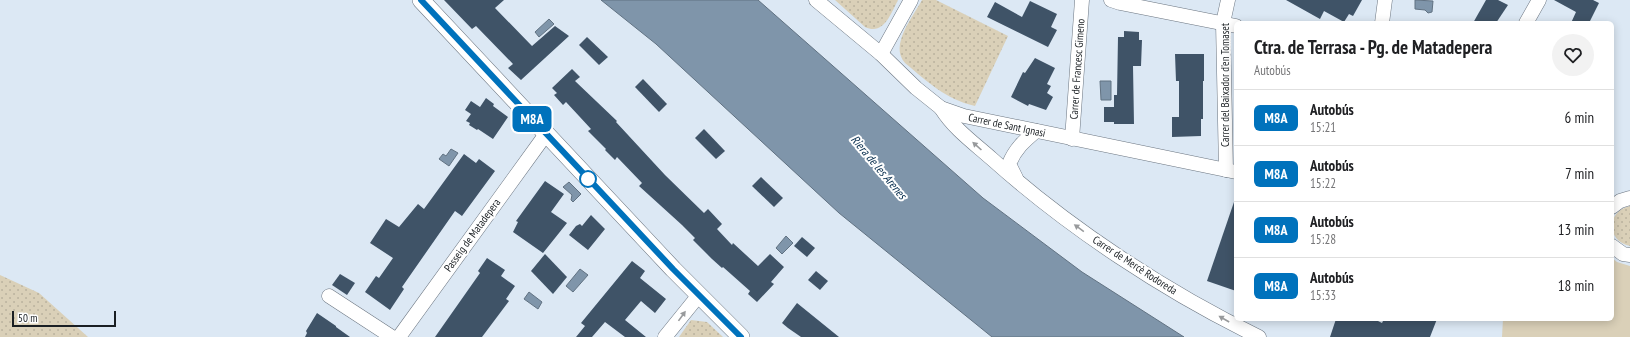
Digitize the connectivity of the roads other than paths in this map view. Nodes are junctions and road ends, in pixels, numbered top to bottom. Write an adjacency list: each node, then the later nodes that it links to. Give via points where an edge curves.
1 (421, 0): 15 (street)
2 (816, 0): 12 (street, Carrer de Sant Ignasi)
3 (911, 0): 12 (street)
4 (1082, 0): 16 (street, Carrer de Francesc Gimeno)
5 (1111, 0): 11 (street)
6 (1228, 0): 11 (street, Carrer del Baixador d'en Tomaset)
7 (1385, 0): 9 (street)
8 (1539, 0): 10 (street)
9 (1382, 21)
10 (1527, 21)
11 (1230, 24): 17 (street, Carrer del Baixador d'en Tomaset)
12 (881, 54): 13 (street, Carrer de Sant Ignasi)
13 (941, 108): 14 (street, Carrer de Sant Ignasi, via 964,116); 18 (street, Carrer de Mercè Rodoreda, one-way to 13, via 950,122)
14 (1036, 131): 16 (street, Carrer de Sant Ignasi); 18 (street, Carrer de Mercè Rodoreda, via 1018,146 1009,164)
15 (546, 134): 23 (street); 26 (street, Passeig de Matadepera)
16 (1072, 139): 17 (street, Carrer de Sant Ignasi)
17 (1231, 171)
18 (1018, 182): 29 (street, Carrer de Mercè Rodoreda, one-way to 18, via 1232,324 1122,258)
19 (1630, 198): 20 (street)
20 (1614, 206)
21 (1614, 247): 22 (street, via 1623,254)
22 (1630, 255)
23 (699, 295): 27 (street, one-way to 23); 28 (street)
24 (329, 296): 25 (street)
25 (392, 337)
26 (399, 337)
27 (665, 337)
28 (741, 337)
29 (1259, 337)

